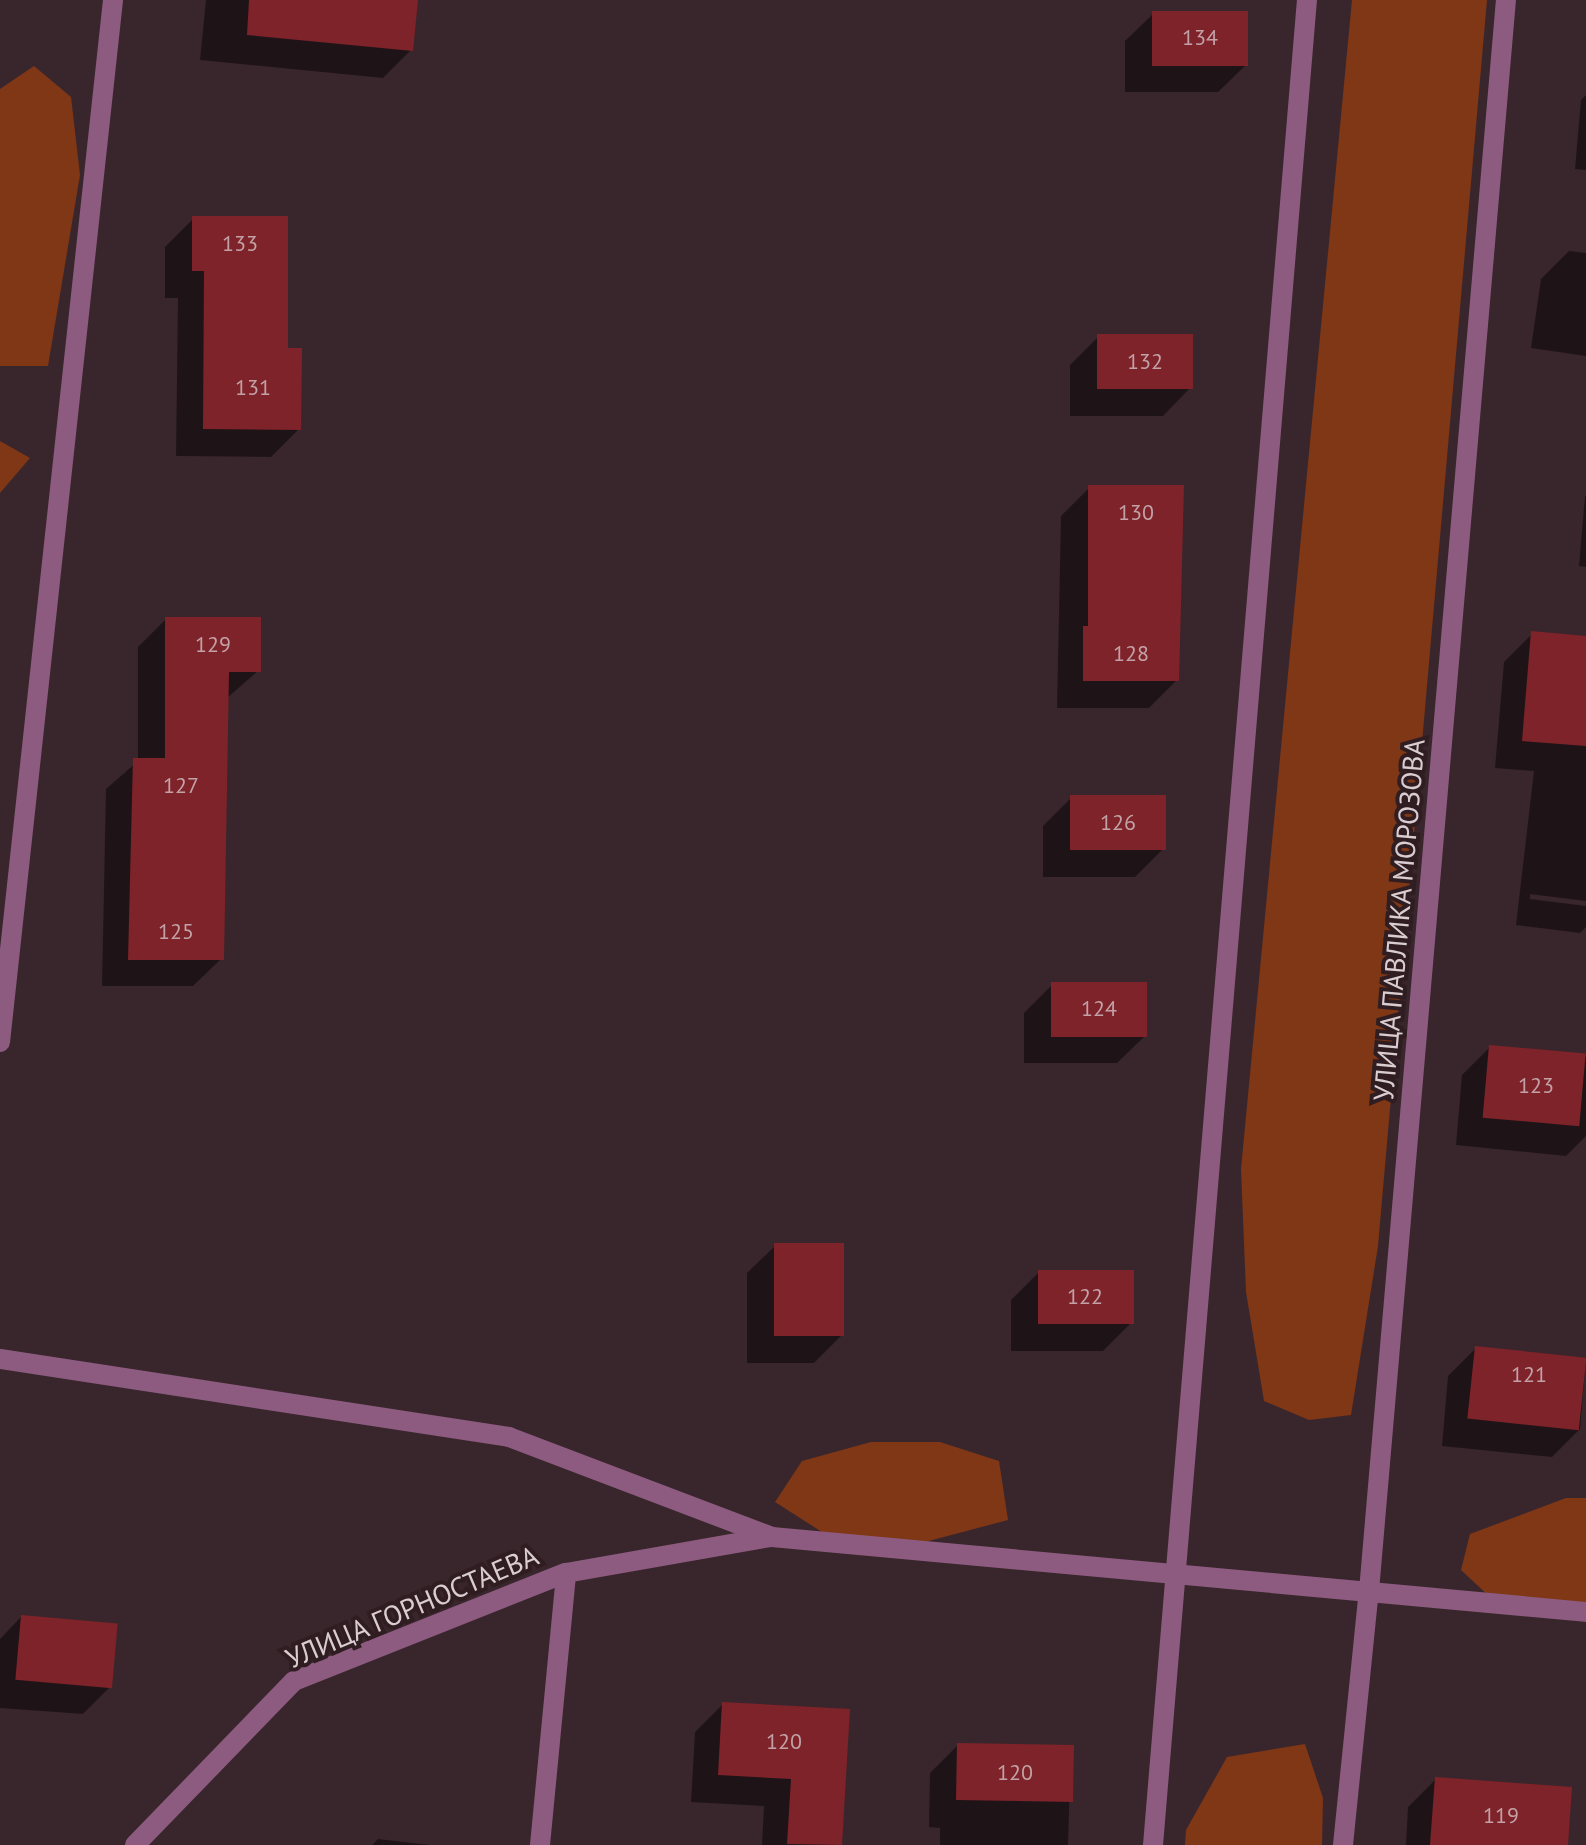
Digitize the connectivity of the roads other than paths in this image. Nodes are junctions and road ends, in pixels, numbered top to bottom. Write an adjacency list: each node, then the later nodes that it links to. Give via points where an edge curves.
1 (114, 0): 4 (street)
2 (1307, 0): 8 (street)
3 (1506, 0): 9 (street, УЛИЦА ПАВЛИКА МОРОЗОВА)
4 (0, 1042)
5 (0, 1359): 6 (street, via 508,1437)
6 (772, 1536): 7 (street, УЛИЦА ГОРНОСТАЕВА); 8 (street)
7 (566, 1572): 11 (street, УЛИЦА ГОРНОСТАЕВА, via 294,1681); 12 (street)
8 (1179, 1574): 9 (street); 13 (street)
9 (1369, 1591): 10 (street); 14 (street, УЛИЦА ПАВЛИКА МОРОЗОВА)
10 (1586, 1612)
11 (135, 1845)
12 (540, 1845)
13 (1153, 1845)
14 (1343, 1845)

